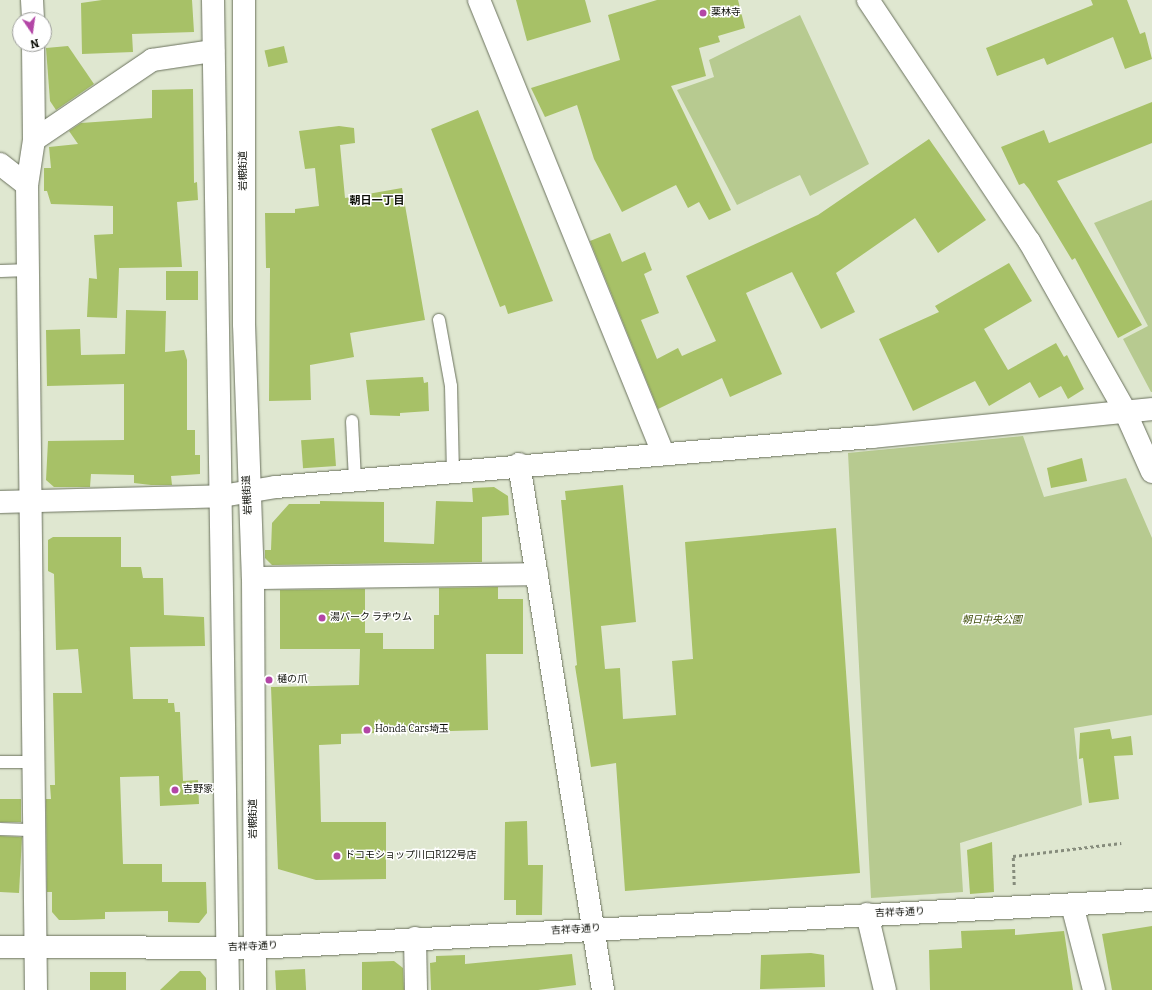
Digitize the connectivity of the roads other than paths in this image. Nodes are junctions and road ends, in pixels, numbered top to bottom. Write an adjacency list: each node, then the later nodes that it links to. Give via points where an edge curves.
1 (32, 0): 6 (main road)
2 (213, 0): 7 (main road)
3 (246, 0): 23 (main road, 岩槻街道)
4 (479, 0): 18 (main road)
5 (868, 0): 16 (main road, via 1029,241)
6 (33, 12)
7 (213, 51): 9 (main road, via 152,60); 24 (main road)
8 (33, 52): 9 (main road)
9 (34, 140): 11 (main road)
10 (0, 164): 11 (main road)
11 (27, 185): 12 (main road)
12 (30, 270): 13 (lane); 25 (main road)
13 (0, 271)
14 (439, 320): 20 (lane, via 450,386)
15 (1152, 408): 16 (main road)
16 (1124, 409): 18 (main road, via 872,436); 21 (main road)
17 (352, 421): 22 (lane)
18 (663, 454): 19 (main road)
19 (519, 464): 20 (main road); 27 (main road)
20 (453, 471): 22 (main road)
21 (1152, 472)
22 (355, 480): 23 (main road)
23 (247, 491): 24 (main road); 28 (main road, 岩槻街道)
24 (222, 496): 25 (main road); 40 (main road)
25 (31, 501): 26 (main road); 30 (main road)
26 (0, 502)
27 (537, 574): 28 (main road); 36 (main road)
28 (252, 578): 41 (main road, 岩槻街道)
29 (0, 762): 30 (lane)
30 (34, 762): 32 (main road)
31 (0, 829): 32 (lane)
32 (35, 830): 39 (main road)
33 (1152, 900): 34 (main road, 吉祥寺通り)
34 (1072, 905): 35 (main road, 吉祥寺通り); 48 (main road)
35 (867, 914): 36 (main road, 吉祥寺通り); 47 (main road)
36 (596, 929): 37 (main road, 吉祥寺通り); 46 (main road)
37 (415, 938): 41 (main road, 吉祥寺通り); 45 (main road)
38 (0, 947): 39 (main road, 吉祥寺通り)
39 (35, 947): 40 (main road, 吉祥寺通り); 42 (main road)
40 (228, 948): 41 (main road, 吉祥寺通り); 43 (main road)
41 (255, 948): 44 (main road, 岩槻街道)
42 (36, 990)
43 (228, 990)
44 (255, 990)
45 (416, 990)
46 (603, 990)
47 (885, 990)
48 (1094, 990)

